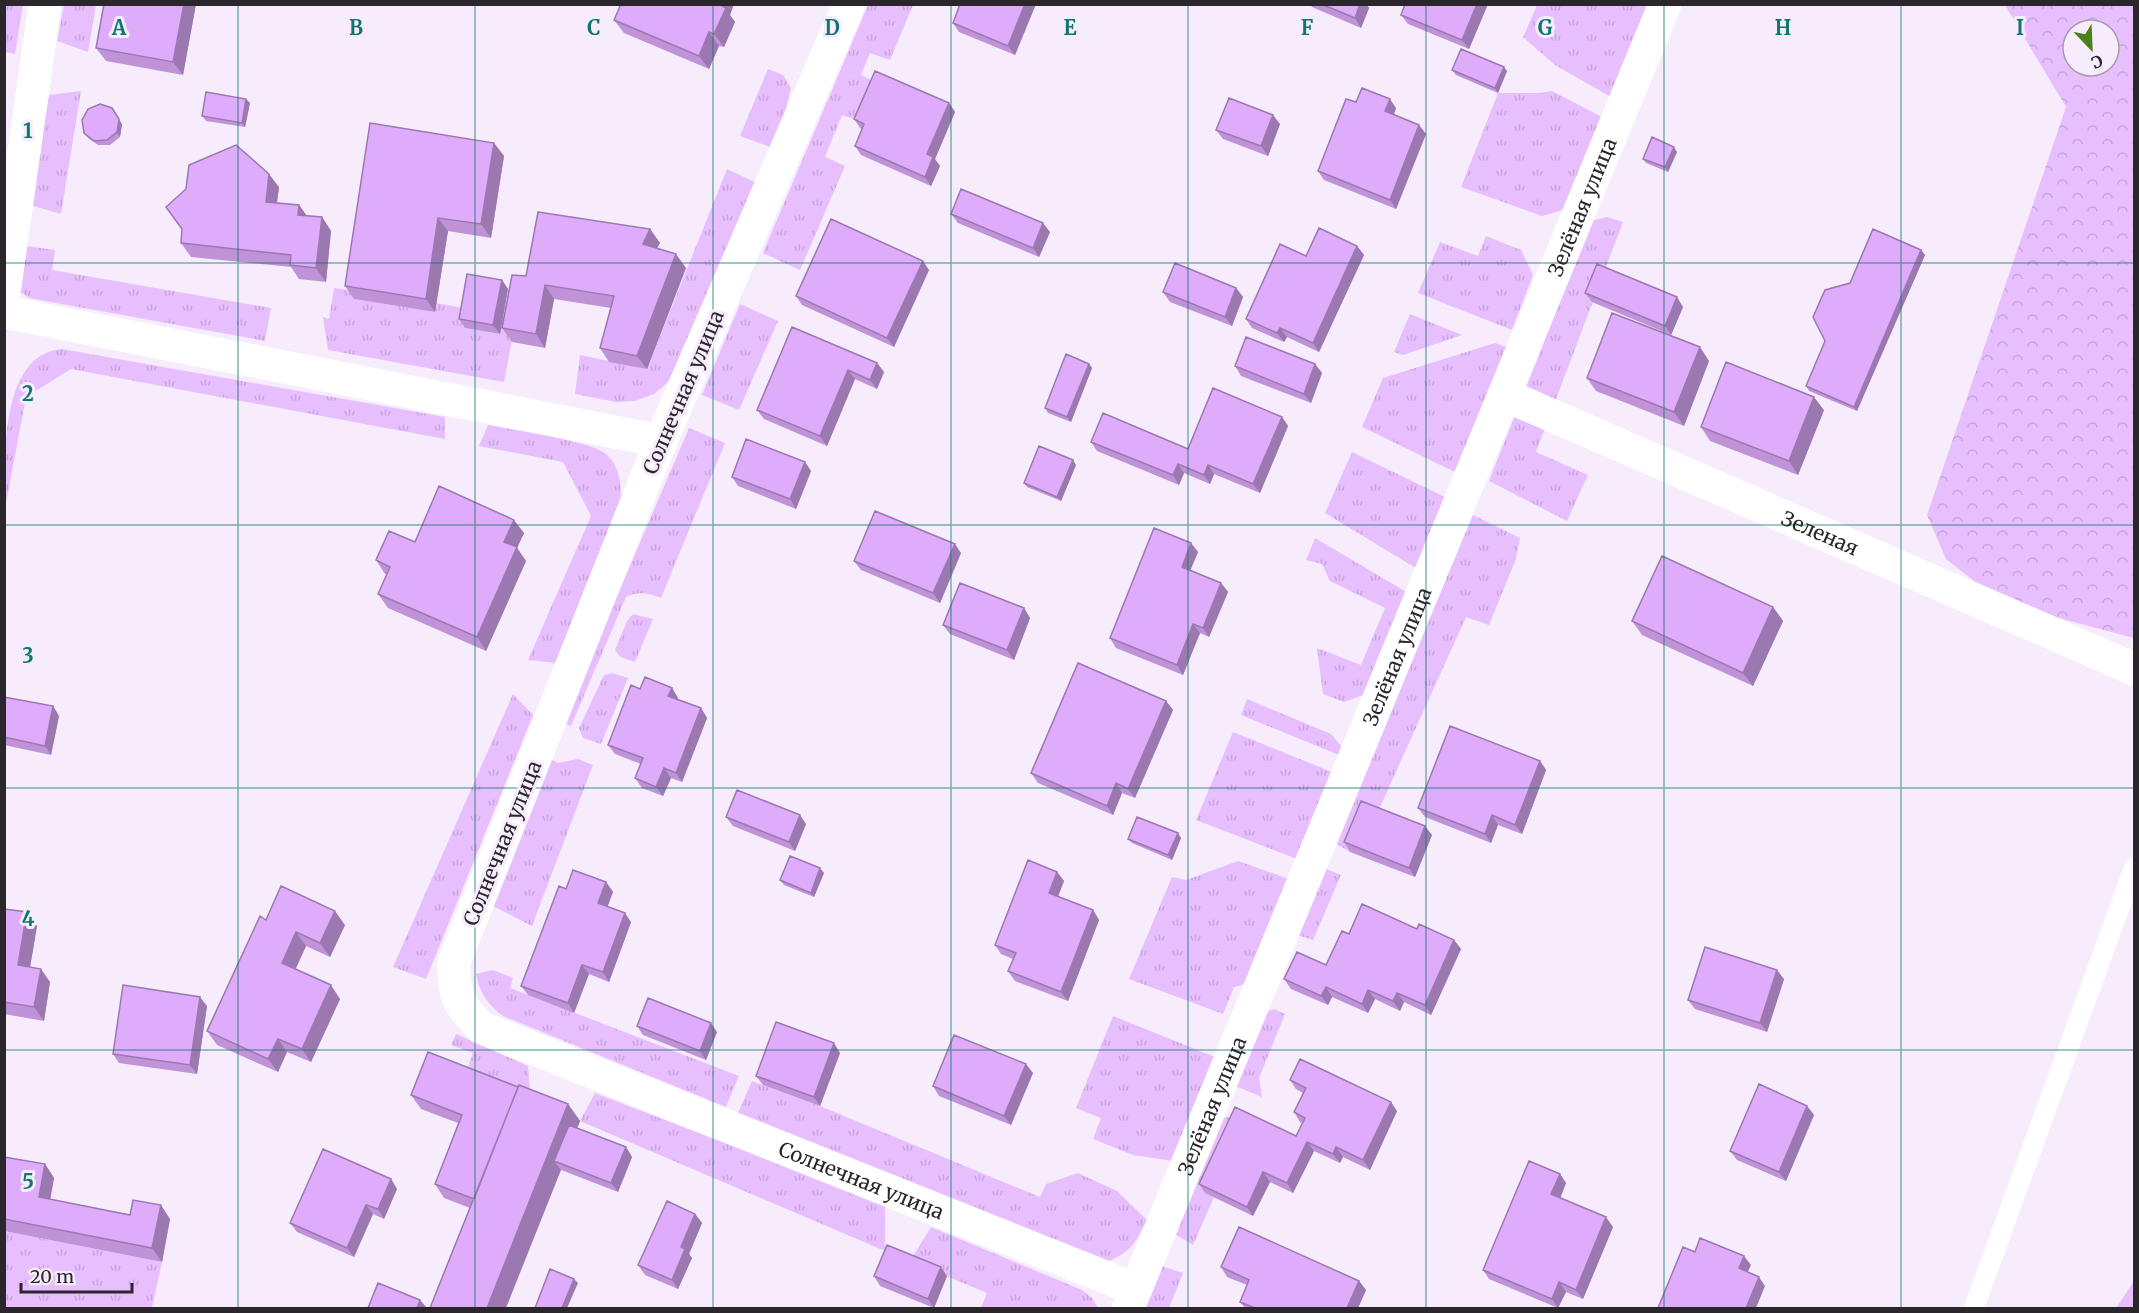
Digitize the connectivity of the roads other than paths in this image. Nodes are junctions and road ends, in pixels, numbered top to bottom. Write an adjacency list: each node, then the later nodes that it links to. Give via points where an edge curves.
1 (45, 4): 4 (street)
2 (849, 4): 7 (street, Солнечная улица)
3 (1665, 4): 6 (street, Зелёная улица)
4 (4, 293)
5 (4, 312): 7 (street)
6 (1505, 395): 8 (street, Зеленая); 10 (street, Зелёная улица)
7 (661, 441): 10 (street, Солнечная улица, via 454,962 454,988 464,1010 482,1028)
8 (2134, 669)
9 (2134, 868): 11 (lane)
10 (1131, 1299)
11 (1974, 1308)

